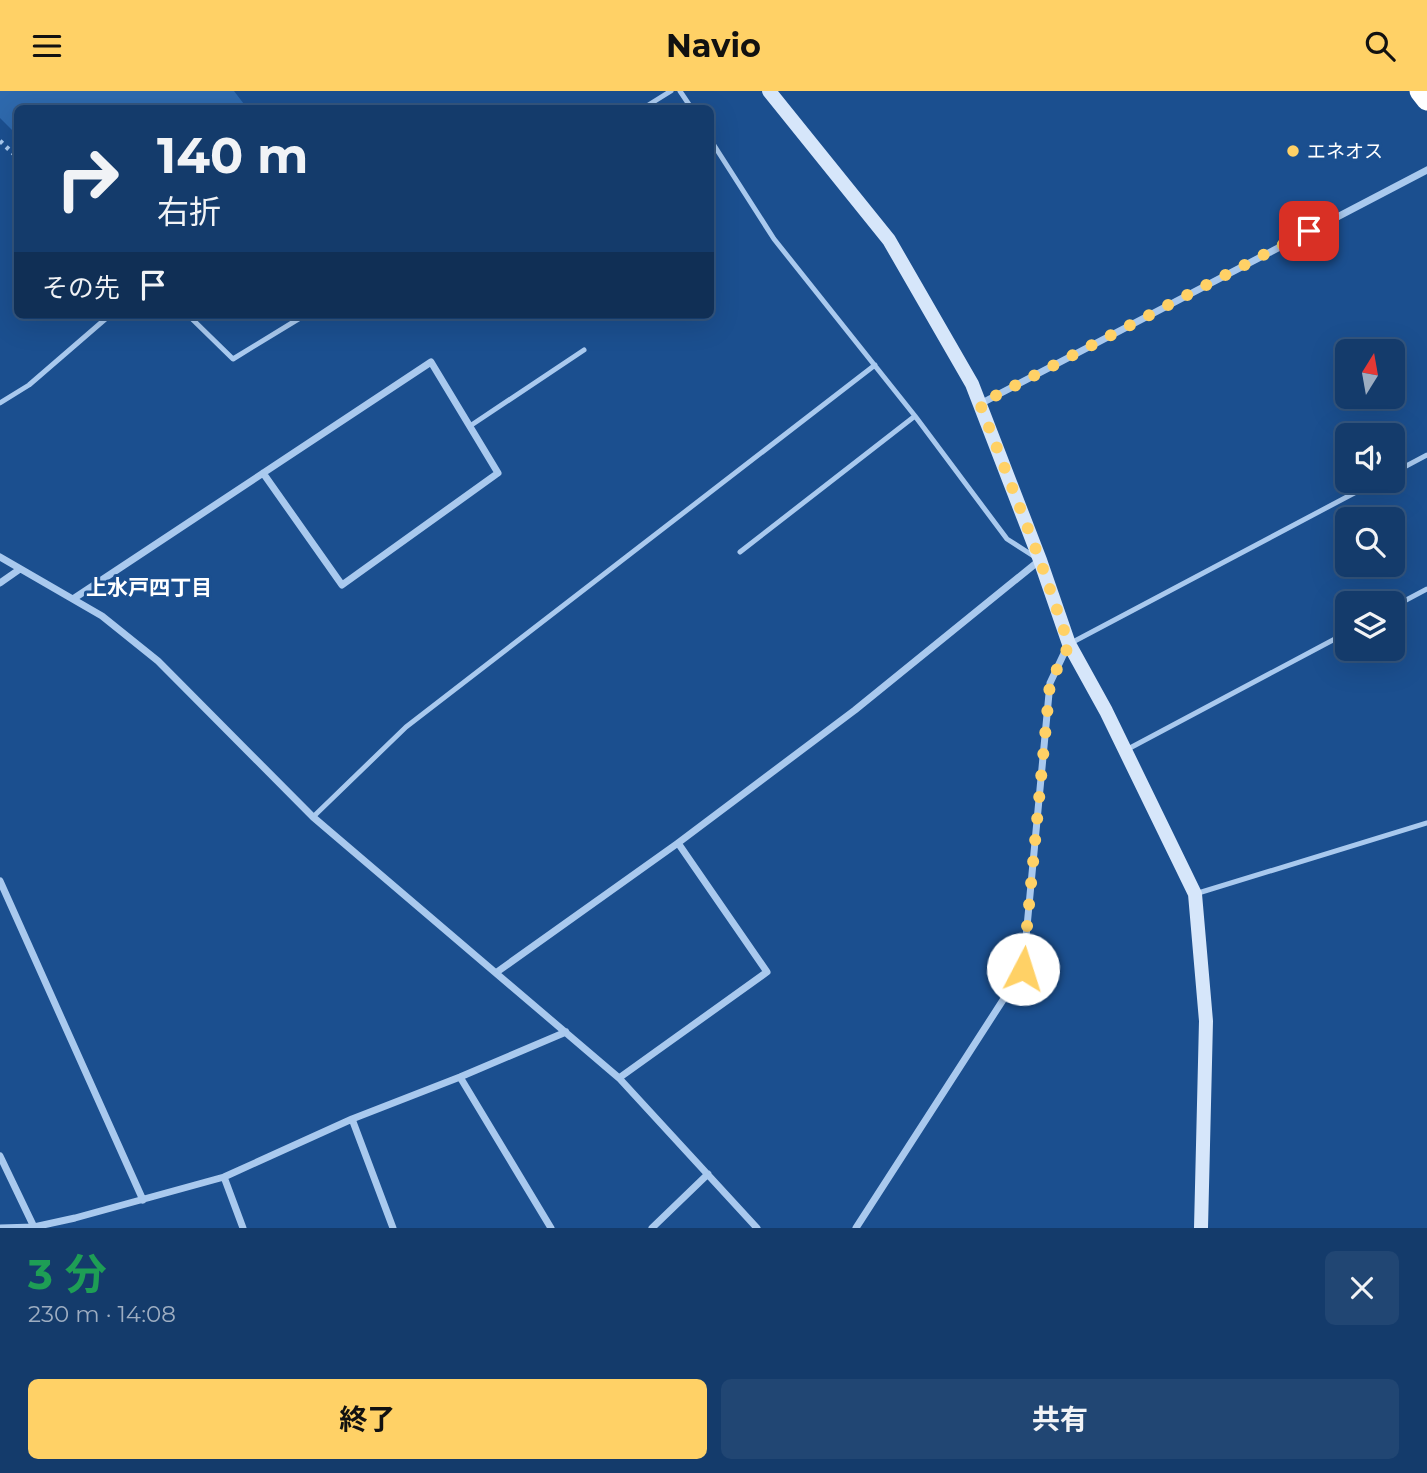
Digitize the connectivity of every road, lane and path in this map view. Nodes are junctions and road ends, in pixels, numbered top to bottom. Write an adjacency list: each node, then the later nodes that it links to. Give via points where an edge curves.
1 (671, 91): 5 (lane)
2 (769, 91): 16 (street, via 888,240)
3 (1420, 91): 4 (highway)
4 (1427, 100)
5 (648, 105)
6 (0, 141): 8 (path)
7 (714, 145): 14 (lane, via 774,239)
8 (14, 153)
9 (1427, 170): 16 (street)
10 (105, 319): 15 (lane, via 29,385)
11 (192, 319): 12 (lane, via 233,359)
12 (298, 319)
13 (584, 350): 18 (lane)
14 (875, 365): 17 (lane); 34 (lane, via 406,727)
15 (0, 403)
16 (980, 404): 25 (street)
17 (915, 416): 23 (lane); 25 (lane, via 1007,539)
18 (470, 426): 21 (street, via 431,362); 21 (street, via 498,473 342,585)
19 (1427, 455): 20 (lane)
20 (1405, 467)
21 (263, 473): 29 (street)
22 (1354, 493): 32 (lane)
23 (740, 552)
24 (0, 557): 26 (street)
25 (1040, 560): 32 (street); 36 (street, via 855,710)
26 (20, 569): 27 (street); 29 (street)
27 (0, 583)
28 (1427, 589): 30 (lane)
29 (73, 599): 34 (street, via 158,661)
30 (1405, 601)
31 (1335, 639): 33 (lane)
32 (1069, 645): 33 (street); 57 (street, via 1050,683 1023,969)
33 (1125, 750): 38 (street)
34 (313, 817): 39 (street)
35 (1426, 825): 38 (lane)
36 (678, 843): 39 (street); 42 (street, via 767,972)
37 (0, 881): 47 (street)
38 (1195, 894): 58 (street, via 1206,1021)
39 (497, 972): 40 (street)
40 (566, 1032): 41 (street); 42 (street)
41 (460, 1077): 43 (street); 54 (street)
42 (619, 1078): 45 (street)
43 (352, 1119): 46 (street); 53 (street)
44 (0, 1156): 49 (street)
45 (708, 1174): 55 (street); 56 (street)
46 (224, 1177): 47 (street); 52 (street)
47 (143, 1200): 48 (street)
48 (75, 1218): 49 (street); 51 (street)
49 (34, 1227): 50 (street)
50 (0, 1228)
51 (79, 1228)
52 (243, 1228)
53 (393, 1228)
54 (551, 1228)
55 (652, 1228)
56 (757, 1228)
57 (856, 1228)
58 (1201, 1228)

